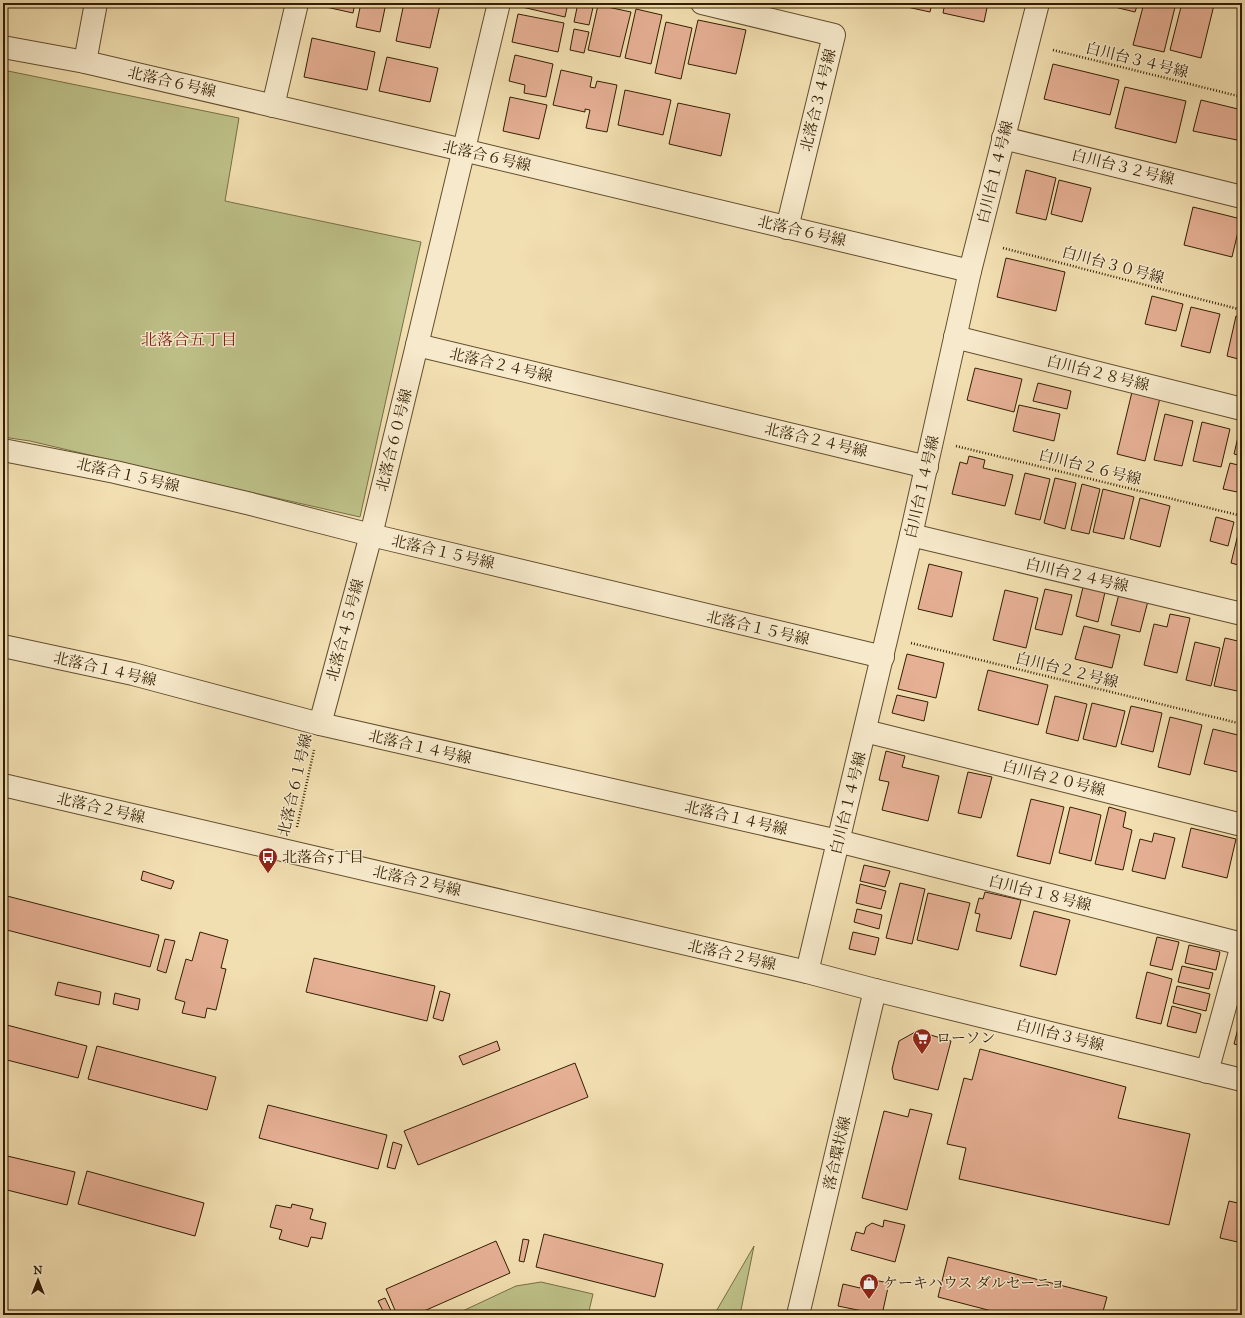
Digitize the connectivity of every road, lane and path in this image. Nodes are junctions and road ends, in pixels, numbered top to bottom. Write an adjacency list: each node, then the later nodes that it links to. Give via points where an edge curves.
1 (96, 3): 8 (street)
2 (297, 3): 10 (street)
3 (499, 3): 12 (street)
4 (702, 3): 14 (street, 北落合３４号線, via 834,35)
5 (1038, 3): 6 (street, 白川台１４号線)
6 (1028, 43): 9 (path, 白川台３４号線); 11 (street, 白川台１４号線)
7 (3, 47): 8 (street, 北落合６号線)
8 (85, 62): 10 (street, 北落合６号線)
9 (1242, 98)
10 (273, 106): 12 (street, 北落合６号線)
11 (1003, 138): 13 (street, 白川台３２号線); 15 (street, 白川台１４号線)
12 (463, 150): 14 (street, 北落合６号線); 19 (street)
13 (1242, 197)
14 (788, 228): 16 (street, 北落合６号線)
15 (978, 241): 16 (street, 白川台１４号線); 17 (path, 白川台３０号線)
16 (970, 271): 18 (street, 白川台１４号線)
17 (1242, 310)
18 (955, 337): 20 (street, 白川台２８号線); 21 (street, 白川台１４号線)
19 (416, 345): 23 (street, 北落合２４号線); 25 (street, 北落合６０号線)
20 (1242, 409)
21 (932, 440): 23 (street, 白川台１４号線); 24 (path, 白川台２６号線)
22 (3, 450): 25 (street, 北落合１５号線, via 115,472)
23 (926, 467): 26 (street, 白川台１４号線)
24 (1242, 516)
25 (371, 535): 29 (street, 北落合１５号線); 30 (street, 北落合４５号線)
26 (911, 535): 27 (street, 白川台２４号線); 29 (street, 白川台１４号線)
27 (1242, 614)
28 (3, 646): 30 (street, 北落合１４号線, via 133,674)
29 (885, 648): 31 (path, 白川台２２号線); 32 (street, 白川台１４号線)
30 (320, 724): 35 (street, 北落合１４号線); 36 (path, 北落合６１号線)
31 (1242, 724)
32 (865, 731): 34 (street, 白川台２０号線); 35 (street, 白川台１４号線)
33 (3, 785): 36 (street, 北落合２号線)
34 (1242, 825)
35 (838, 841): 37 (street, 白川台１８号線); 38 (street, 白川台１４号線)
36 (291, 852): 38 (street, 北落合２号線)
37 (1242, 944): 40 (street)
38 (807, 972): 39 (street, 白川台３号線)
39 (875, 990): 40 (street, 白川台３号線); 42 (street, 落合環状線)
40 (1207, 1072): 41 (street, 白川台３号線)
41 (1242, 1080)
42 (798, 1315)

